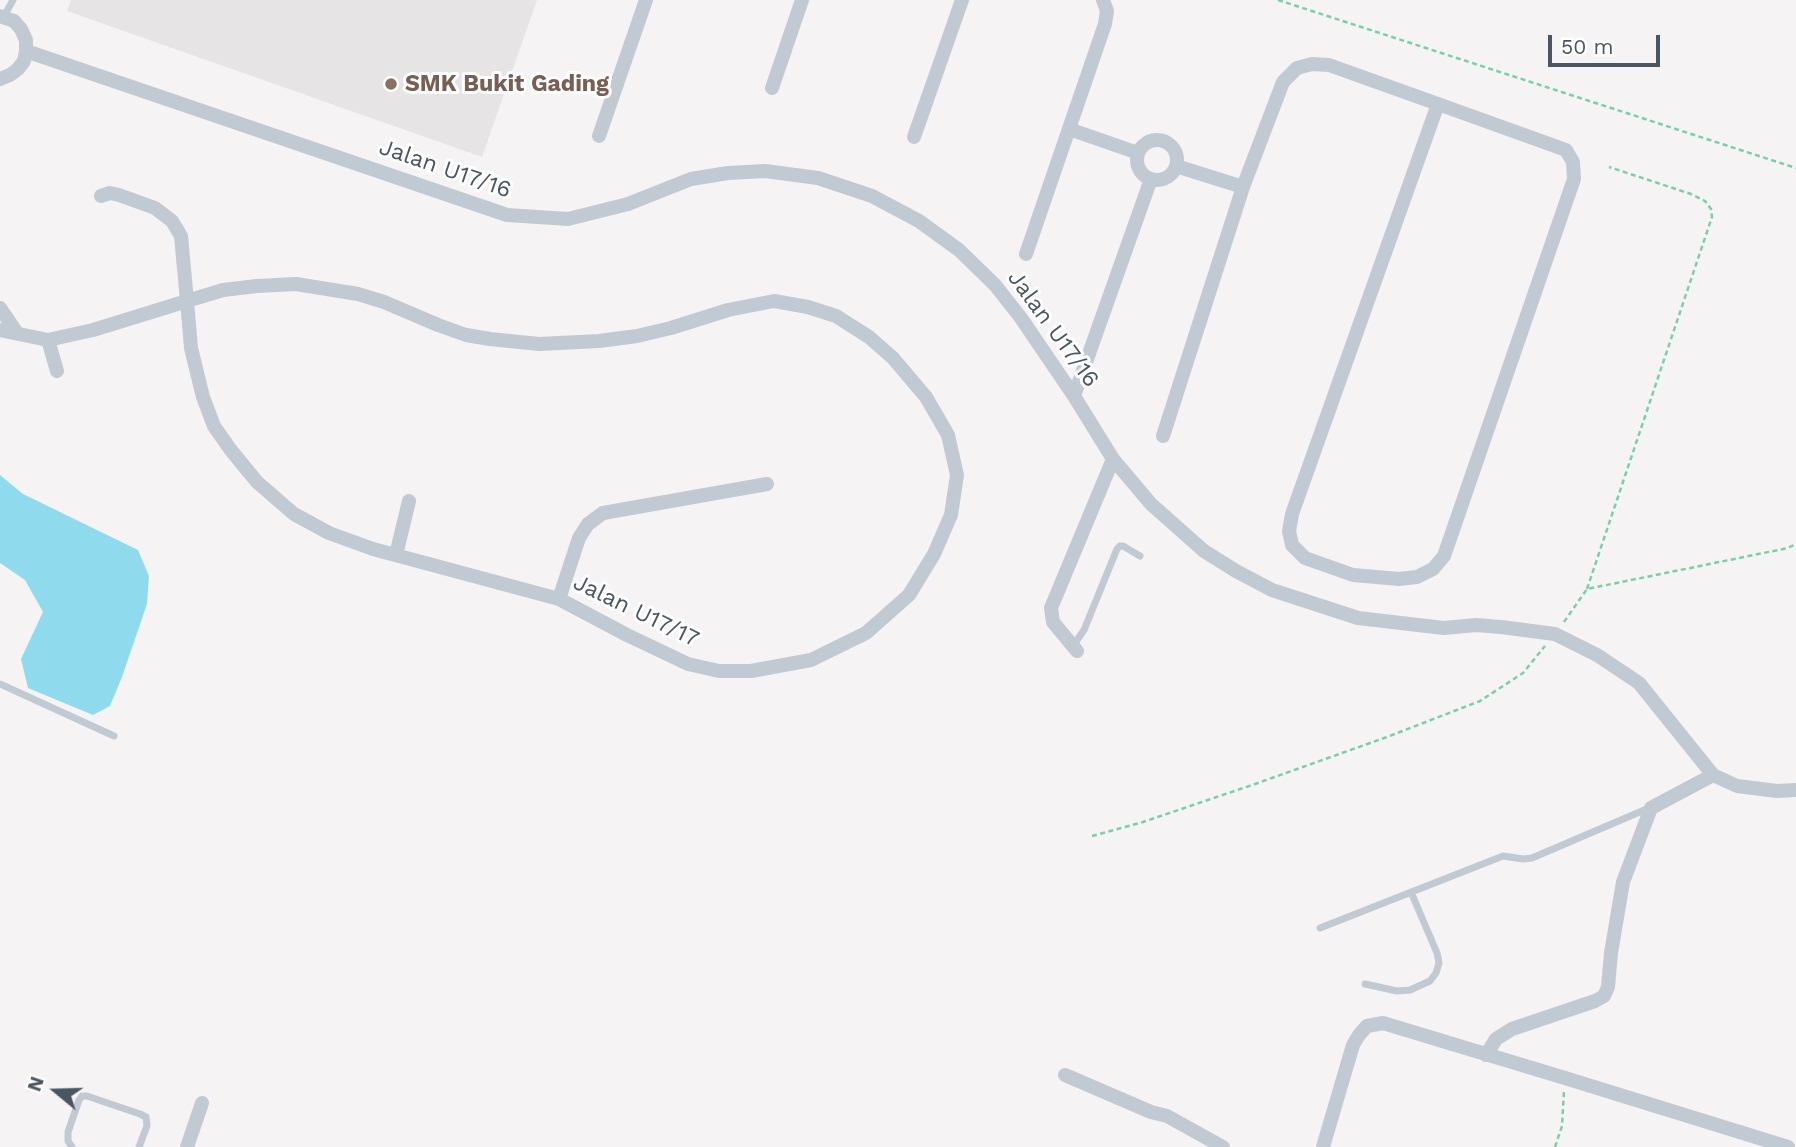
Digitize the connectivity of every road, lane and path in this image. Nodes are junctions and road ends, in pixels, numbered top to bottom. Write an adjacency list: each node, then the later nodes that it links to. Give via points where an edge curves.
1 (13, 0): 7 (lane)
2 (646, 0): 13 (street)
3 (802, 0): 10 (street)
4 (962, 0): 14 (street)
5 (1103, 0): 12 (street, via 1105,24)
6 (1278, 0): 18 (path)
7 (2, 16): 8 (street, via 21,29)
8 (26, 51): 9 (street, via 18,69); 29 (street, Jalan U17/16, via 507,215 568,219 628,204 691,179 728,173 765,171 818,178 884,202 959,250 1015,310)
9 (0, 79)
10 (772, 88)
11 (1438, 104): 11 (street, via 1566,150 1573,162 1574,179 1444,556 1433,569 1417,577 1353,575 1305,558 1292,545 1292,514); 20 (street, via 1329,65 1297,68 1283,82)
12 (1069, 130): 15 (street); 22 (street)
13 (599, 135)
14 (914, 136)
15 (1138, 153): 16 (street, via 1146,143 1160,140 1172,146); 19 (street, via 1141,172)
16 (1176, 166): 19 (street, via 1163,179); 20 (street)
17 (1609, 167): 37 (path, via 1691,194 1705,201 1712,217)
18 (1796, 168)
19 (1151, 178): 29 (street)
20 (1243, 187): 30 (street)
21 (101, 196): 23 (street, via 120,195 155,208 172,221 181,236)
22 (1026, 254)
23 (187, 300): 27 (street, Jalan U17/17); 35 (street, Jalan U17/17, via 191,348 214,426 257,482 294,514 328,533); 38 (street, Jalan U17/17, via 223,290 296,284 358,294 466,335 539,344 638,336 774,301 808,307 836,316 893,358 926,397 948,435 957,475 951,515 934,554 909,595 866,633 811,660 751,671 719,671 688,664)
24 (0, 308): 26 (street)
25 (0, 330): 26 (street, Jalan U17/17)
26 (17, 333): 27 (street, Jalan U17/17)
27 (48, 340): 28 (street)
28 (57, 371)
29 (1074, 396): 31 (street, Jalan U17/16)
30 (1163, 436)
31 (1113, 459): 39 (street, Jalan U17/16, via 1151,504 1204,551 1272,590 1358,618); 40 (street, via 1051,608 1053,622)
32 (767, 484): 38 (street, via 603,513 579,538)
33 (409, 500): 35 (street)
34 (1796, 544): 37 (path)
35 (396, 555): 38 (street, Jalan U17/17)
36 (1140, 556): 40 (lane, via 1123,546 1116,549)
37 (1587, 589): 39 (path)
38 (559, 599)
39 (1555, 635): 43 (street, Jalan U17/16, via 1639,683); 46 (path, via 1523,673 1480,701 1327,759)
40 (1075, 648)
41 (0, 684): 42 (lane)
42 (114, 736)
43 (1713, 775): 44 (street, via 1737,786); 45 (street)
44 (1796, 790)
45 (1651, 808): 47 (lane, via 1532,858 1503,856); 50 (street, via 1623,882 1604,996 1512,1029 1496,1039)
46 (1092, 836)
47 (1411, 892): 48 (lane); 49 (lane, via 1437,953 1436,973 1410,990)
48 (1320, 928)
49 (1366, 984)
50 (1486, 1055): 52 (street); 58 (street, via 1383,1023 1367,1026 1353,1045)
51 (1065, 1075): 57 (street, via 1167,1116)
52 (1565, 1078): 59 (path, via 1562,1126); 60 (street)
53 (202, 1103): 56 (street)
54 (72, 1147): 55 (lane, via 68,1132 82,1096 146,1117)
55 (139, 1147)
56 (187, 1147)
57 (1223, 1147)
58 (1324, 1147)
59 (1555, 1147)
60 (1788, 1147)

